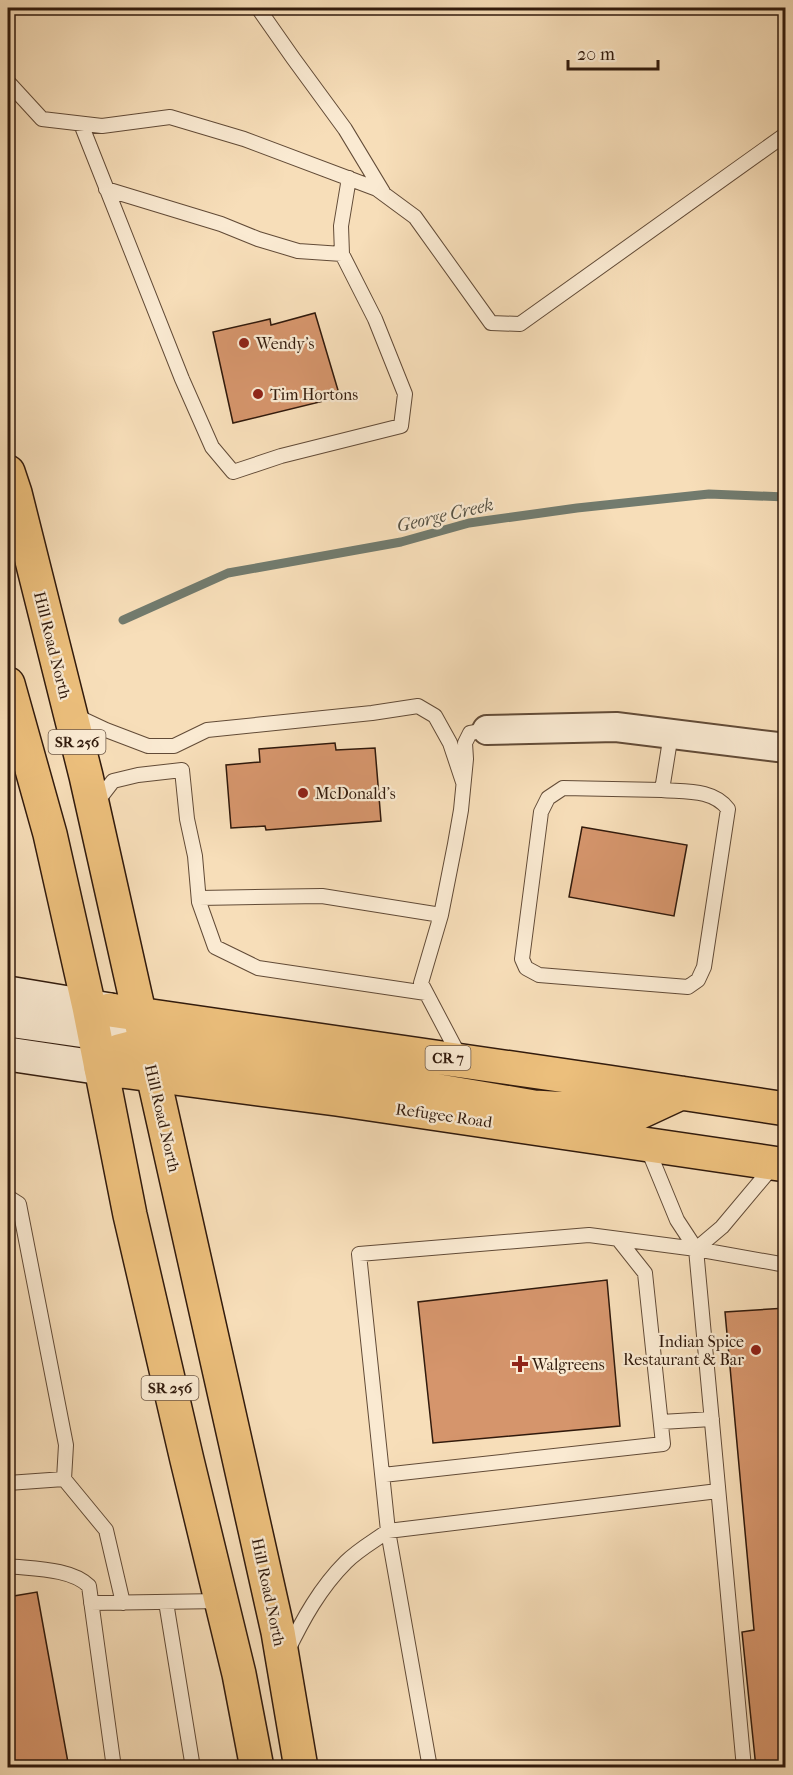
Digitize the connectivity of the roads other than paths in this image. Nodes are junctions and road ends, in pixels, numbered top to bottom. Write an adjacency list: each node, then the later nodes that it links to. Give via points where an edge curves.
1 (258, 8): 7 (lane, via 345,129)
2 (8, 82): 3 (lane, via 42,119)
3 (81, 124): 5 (lane, via 102,126 170,117 244,139); 6 (lane)
4 (786, 134): 7 (lane, via 520,324 491,323 415,217)
5 (349, 178): 7 (lane); 8 (lane, via 341,226)
6 (106, 189): 8 (lane, via 298,252); 8 (lane, via 212,447 234,472 401,426 405,394 375,319)
7 (384, 194)
8 (342, 254)
9 (8, 472): 11 (main road, Hill Road North / SR 256)
10 (8, 688): 23 (main road, Hill Road North / SR 256, via 50,834)
11 (70, 714): 15 (lane, via 148,746 174,746 207,730 418,705 435,716 450,743); 17 (main road, Hill Road North / SR 256)
12 (487, 730): 13 (street, via 616,727); 15 (lane, via 470,733 465,743)
13 (671, 734): 14 (street); 16 (lane)
14 (786, 748)
15 (463, 782): 19 (lane)
16 (662, 790): 16 (lane, via 563,788 548,798 541,812 522,959 526,968 539,975 688,987 698,980 704,967 728,809 708,795)
17 (93, 807): 18 (lane, via 113,781 182,770); 23 (main road, Hill Road North / SR 256)
18 (199, 897): 19 (lane, via 322,896); 21 (lane, via 215,947 258,968)
19 (441, 915): 21 (lane, via 421,983)
20 (8, 993): 23 (main road, Refugee Road / CR 7)
21 (426, 993): 25 (lane)
22 (8, 1020): 23 (main road, Refugee Road)
23 (119, 1040): 24 (main road, Refugee Road / CR 7); 25 (main road, Refugee Road / CR 7); 26 (main road, Refugee Road, via 534,1107 638,1113); 28 (main road, Refugee Road / CR 7, via 336,1099); 42 (main road, Hill Road North / SR 256, via 130,1215); 46 (main road, Hill Road North / SR 256, via 214,1340)
24 (8, 1054)
25 (462, 1060): 26 (main road, Refugee Road / CR 7)
26 (681, 1093): 27 (main road, Refugee Road / CR 7)
27 (786, 1109)
28 (645, 1144): 29 (main road, Refugee Road / CR 7); 32 (lane, via 677,1220)
29 (780, 1164): 32 (lane, via 722,1227)
30 (8, 1197): 37 (lane, via 19,1204 66,1445)
31 (618, 1239): 32 (lane); 35 (lane, via 645,1274); 36 (lane, via 589,1235 359,1254)
32 (696, 1249): 33 (lane); 34 (lane)
33 (786, 1265)
34 (712, 1419): 35 (lane); 39 (lane)
35 (661, 1422): 36 (lane, via 663,1444)
36 (383, 1475): 40 (lane)
37 (64, 1479): 38 (lane); 45 (lane, via 106,1530)
38 (8, 1484)
39 (718, 1491): 40 (lane); 52 (lane)
40 (388, 1531): 46 (lane, via 348,1561 325,1586); 51 (lane)
41 (8, 1566): 44 (lane, via 69,1574 89,1587)
42 (221, 1601): 43 (lane); 49 (main road, Hill Road North / SR 256)
43 (166, 1602): 45 (lane); 48 (lane)
44 (91, 1603): 45 (lane); 47 (lane)
45 (123, 1603)
46 (283, 1660): 50 (main road, Hill Road North / SR 256)
47 (114, 1767)
48 (193, 1767)
49 (257, 1767)
50 (301, 1767)
51 (430, 1767)
52 (744, 1767)

